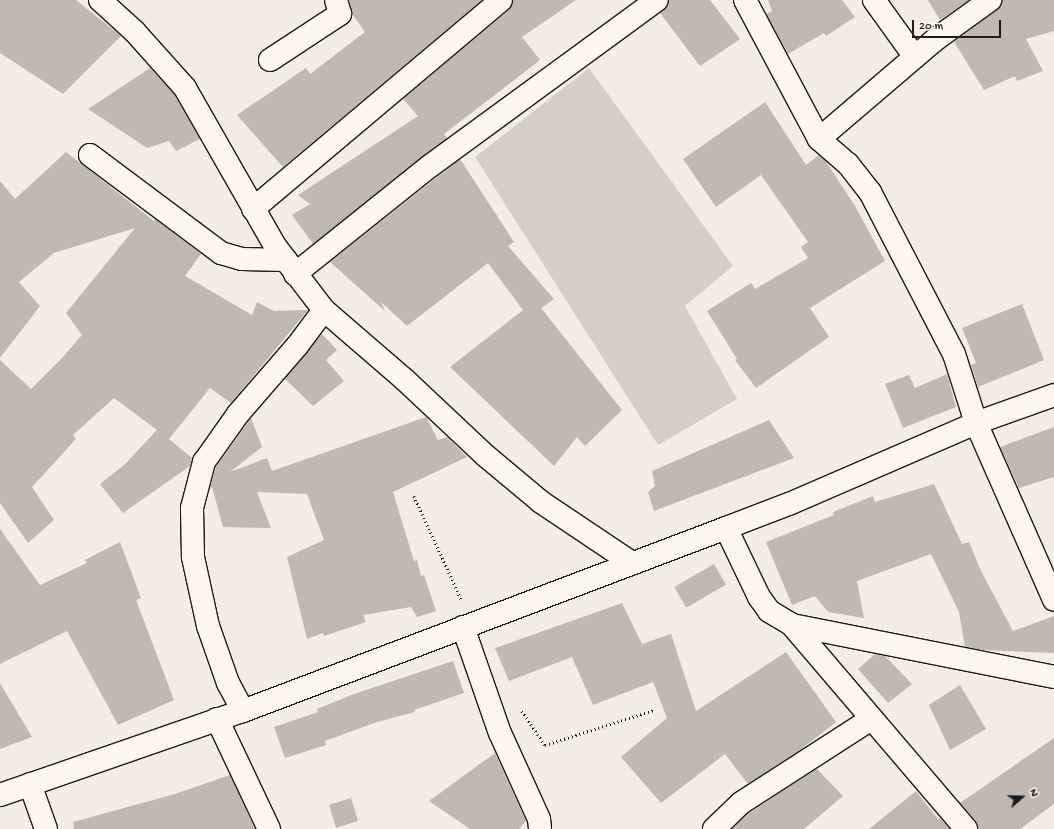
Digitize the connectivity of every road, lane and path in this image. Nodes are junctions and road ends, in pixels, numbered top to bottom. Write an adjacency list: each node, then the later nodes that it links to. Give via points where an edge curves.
1 (100, 0): 12 (street, via 134,32 185,88)
2 (336, 0): 9 (street, via 340,14)
3 (501, 0): 12 (street)
4 (657, 0): 13 (street)
5 (745, 0): 10 (street)
6 (874, 0): 8 (street)
7 (980, 3): 8 (street)
8 (914, 57): 10 (street)
9 (270, 60)
10 (819, 139): 16 (street, via 848,164 870,192 954,354)
11 (90, 155): 13 (street, via 221,253)
12 (253, 208): 13 (street)
13 (291, 267): 14 (street)
14 (324, 310): 20 (street, via 541,502); 27 (street, via 297,346 238,414 204,462 192,508 193,557 208,626 228,683)
15 (1054, 395): 16 (street)
16 (976, 422): 18 (street, via 790,504); 19 (street)
17 (414, 496): 22 (path)
18 (726, 528): 20 (street); 23 (street, via 759,597 769,611)
19 (1046, 560): 21 (street)
20 (632, 563): 22 (street)
21 (1054, 600)
22 (464, 617): 27 (street); 34 (street, via 500,733 539,818)
23 (792, 625): 24 (street); 29 (street)
24 (1054, 677)
25 (521, 709): 26 (path, via 545,745)
26 (654, 710)
27 (243, 711): 28 (street)
28 (218, 719): 30 (street); 33 (street)
29 (870, 720): 35 (street, via 741,803); 36 (street)
30 (30, 784): 31 (street); 32 (street)
31 (0, 795)
32 (46, 829)
33 (269, 829)
34 (540, 829)
35 (714, 829)
36 (966, 829)

